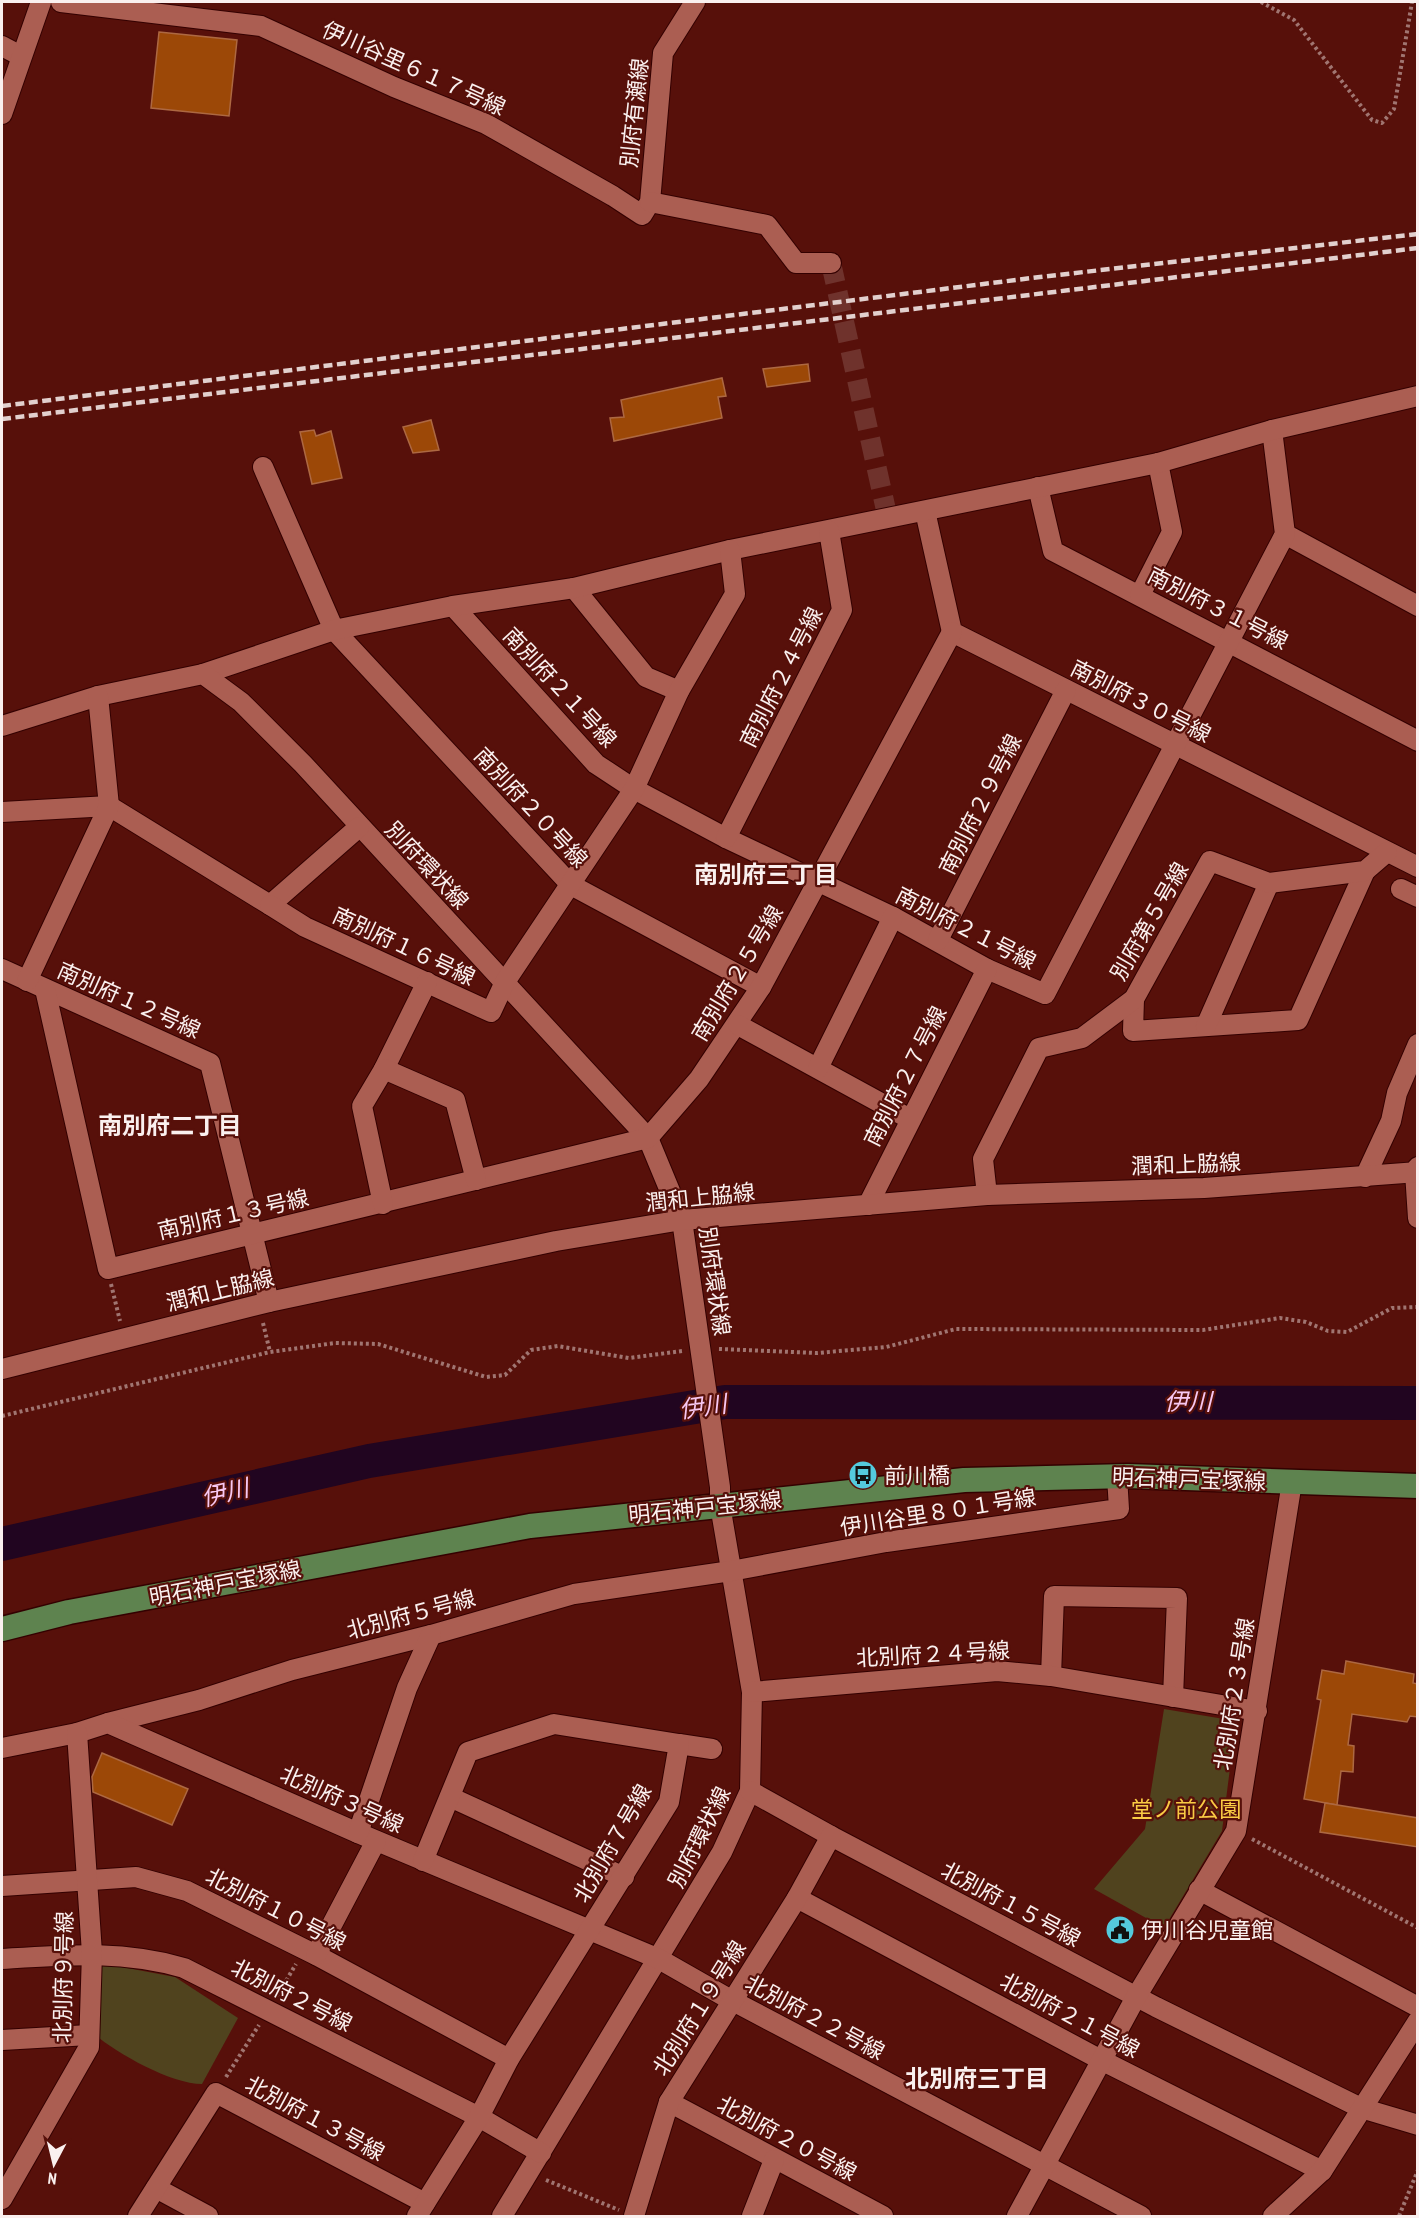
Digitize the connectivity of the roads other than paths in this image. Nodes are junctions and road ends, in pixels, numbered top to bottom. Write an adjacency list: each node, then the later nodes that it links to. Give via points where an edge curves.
1 (41, 2): 5 (street)
2 (62, 2): 7 (street, 伊川谷里６１７号線, via 261,26 486,124 642,215)
3 (695, 2): 7 (street, 別府有瀬線, via 663,53)
4 (2, 46): 5 (street)
5 (21, 56): 6 (street)
6 (2, 114)
7 (650, 202): 8 (street, via 767,225 796,263)
8 (831, 263)
9 (1418, 396): 10 (street)
10 (1272, 430): 11 (street); 16 (street)
11 (1158, 463): 13 (street); 19 (street, via 1172,532)
12 (262, 467): 22 (street, 南別府２０号線)
13 (1038, 488): 14 (street); 19 (street, 南別府３１号線, via 1053,551)
14 (925, 511): 15 (street); 23 (street)
15 (829, 531): 17 (street); 36 (street, 南別府２４号線, via 842,610)
16 (1285, 534): 21 (street); 24 (street, 南別府２１号線)
17 (730, 550): 18 (street); 27 (street, via 735,594)
18 (574, 588): 20 (street); 27 (street, via 646,677)
19 (1140, 595): 24 (street, 南別府３１号線)
20 (453, 606): 22 (street); 32 (street, 南別府２１号線, via 596,764)
21 (1418, 606)
22 (334, 630): 25 (street); 42 (street, 南別府２０号線)
23 (952, 632): 26 (street, 南別府３０号線); 40 (street, 南別府２５号線)
24 (1230, 641): 30 (street, 南別府３１号線); 31 (street, 南別府２１号線)
25 (203, 674): 28 (street); 35 (street, 別府環状線, via 241,702)
26 (1066, 690): 31 (street, 南別府３０号線); 45 (street, 南別府２９号線)
27 (679, 691): 32 (street)
28 (98, 696): 29 (street); 33 (street)
29 (2, 726)
30 (1418, 741)
31 (1176, 745): 37 (street, 南別府３０号線); 47 (street, 南別府２１号線, via 1045,994)
32 (634, 789): 36 (street, 南別府２１号線); 42 (street)
33 (109, 806): 34 (street); 43 (street); 48 (street)
34 (2, 812)
35 (359, 827): 43 (street); 50 (street, 別府環状線)
36 (726, 838): 40 (street, 南別府２１号線)
37 (1387, 852): 38 (street, 南別府３０号線); 39 (street)
38 (1418, 867)
39 (1365, 871): 41 (street, 別府第５号線); 55 (street, via 1298,1020)
40 (819, 882): 44 (street, 南別府２１号線); 51 (street, 南別府２５号線)
41 (1269, 883): 53 (street, 別府第５号線, via 1210,861); 55 (street)
42 (571, 885): 50 (street); 51 (street, 南別府２０号線)
43 (270, 905): 49 (street, 南別府１６号線, via 305,927)
44 (893, 917): 45 (street, 南別府２１号線); 57 (street)
45 (938, 940): 47 (street, 南別府２１号線)
46 (2, 969): 48 (street, 南別府１２号線)
47 (987, 969): 59 (street, 南別府２７号線)
48 (27, 981): 52 (street, 南別府１２号線)
49 (426, 982): 50 (street, 南別府１６号線, via 491,1012); 58 (street)
50 (505, 982): 60 (street, 別府環状線)
51 (761, 987): 54 (street, 南別府２５号線)
52 (45, 989): 69 (street, 南別府１２号線, via 210,1063); 69 (street, 南別府１３号線, via 108,1269)
53 (1134, 999): 55 (street, via 1133,1031); 64 (street, 別府第５号線, via 1082,1038 1039,1048 983,1159)
54 (738, 1025): 57 (street); 60 (street, 南別府２５号線, via 699,1079)
55 (1206, 1026)
56 (1418, 1044): 62 (street, via 1397,1093 1391,1121)
57 (818, 1068): 59 (street)
58 (384, 1069): 63 (street, via 455,1100); 65 (street, via 362,1106)
59 (910, 1119): 66 (street, 南別府２７号線)
60 (648, 1138): 63 (street, 南別府１３号線); 68 (street, 別府環状線)
61 (1417, 1170): 62 (street, 潤和上脇線); 67 (street)
62 (1365, 1177): 64 (street, 潤和上脇線, via 1204,1188)
63 (476, 1180): 65 (street, 南別府１３号線)
64 (987, 1195): 66 (street, 潤和上脇線)
65 (383, 1204): 69 (street, 南別府１３号線)
66 (868, 1205): 68 (street, 潤和上脇線)
67 (1418, 1218)
68 (682, 1220): 70 (street, 潤和上脇線); 75 (street, 別府環状線)
69 (254, 1234): 70 (street, 南別府１２号線)
70 (264, 1303): 71 (street, 潤和上脇線)
71 (2, 1370)
72 (1117, 1476): 73 (main road, 明石神戸宝塚線); 75 (main road, 明石神戸宝塚線, via 964,1480); 76 (street, 伊川谷里８０１号線, via 1119,1509 886,1542)
73 (1292, 1482): 74 (main road, 明石神戸宝塚線); 82 (street, 北別府２３号線)
74 (1418, 1486)
75 (720, 1496): 76 (street, 別府環状線); 77 (main road, 明石神戸宝塚線, via 530,1526 69,1612)
76 (731, 1571): 78 (street, 北別府５号線, via 574,1594); 80 (street, 別府環状線)
77 (2, 1629)
78 (431, 1635): 83 (street, 北別府５号線); 91 (street, via 407,1688)
79 (1051, 1676): 80 (street, 北別府２４号線, via 997,1671); 81 (street, 北別府２４号線); 81 (street, via 1054,1596 1177,1598)
80 (753, 1692): 88 (street, 別府環状線)
81 (1173, 1697): 82 (street, 北別府２４号線)
82 (1257, 1711): 96 (street, 北別府２３号線, via 1236,1831)
83 (108, 1723): 84 (street); 91 (street, 北別府３号線)
84 (77, 1733): 86 (street); 94 (street, 北別府９号線)
85 (679, 1744): 87 (street); 89 (street, via 554,1724 468,1752); 93 (street, 北別府７号線, via 669,1802)
86 (2, 1748)
87 (712, 1749)
88 (750, 1791): 90 (street, 北別府１５号線); 102 (street, 別府環状線, via 722,1852)
89 (450, 1797): 92 (street); 93 (street)
90 (831, 1836): 97 (street, 北別府１９号線); 103 (street, 北別府１５号線)
91 (367, 1837): 92 (street, 北別府３号線); 99 (street)
92 (423, 1861): 98 (street, 北別府３号線)
93 (624, 1877): 98 (street, 北別府７号線)
94 (87, 1881): 95 (street, 北別府１０号線); 99 (street, 北別府１０号線, via 136,1877 187,1891); 100 (street, 北別府９号線)
95 (2, 1886)
96 (1199, 1890): 103 (street, 北別府２３号線); 105 (street)
97 (797, 1898): 104 (street, 北別府１９号線); 110 (street, 北別府２１号線)
98 (588, 1931): 102 (street, 北別府３号線); 109 (street, 北別府７号線)
99 (310, 1952): 109 (street, 北別府１０号線)
100 (92, 1953): 101 (street, 北別府２号線); 107 (street, 北別府９号線); 113 (street, 北別府２号線, via 155,1959 184,1968)
101 (2, 1959)
102 (659, 1959): 104 (street, 北別府２２号線); 115 (street, 別府環状線)
103 (1136, 1997): 110 (street, 北別府２３号線); 112 (street, 北別府１５号線)
104 (731, 2000): 111 (street, 北別府１９号線); 117 (street, 北別府２２号線)
105 (1418, 2007)
106 (1418, 2021): 112 (street)
107 (89, 2035): 108 (street); 120 (street, 北別府９号線, via 89,2047)
108 (2, 2040)
109 (509, 2059): 113 (street, 北別府７号線)
110 (1103, 2061): 117 (street, 北別府２３号線); 118 (street, 北別府２１号線)
111 (669, 2102): 116 (street, 北別府２０号線); 122 (street, 北別府１９号線)
112 (1361, 2108): 114 (street, 北別府１５号線); 118 (street)
113 (478, 2117): 115 (street, 北別府２号線); 121 (street, 北別府７号線)
114 (1418, 2126)
115 (541, 2153): 125 (street, 別府環状線)
116 (774, 2160): 126 (street); 127 (street, 北別府２０号線)
117 (1046, 2165): 128 (street, 北別府２３号線); 129 (street, 北別府２２号線)
118 (1322, 2171): 130 (street)
119 (156, 2188): 121 (street, 北別府１３号線, via 216,2093); 123 (street, 北別府１３号線); 124 (street)
120 (2, 2199)
121 (422, 2210)
122 (628, 2214)
123 (138, 2217)
124 (208, 2217)
125 (501, 2217)
126 (752, 2217)
127 (883, 2217)
128 (1017, 2217)
129 (1141, 2217)
130 (1273, 2217)

